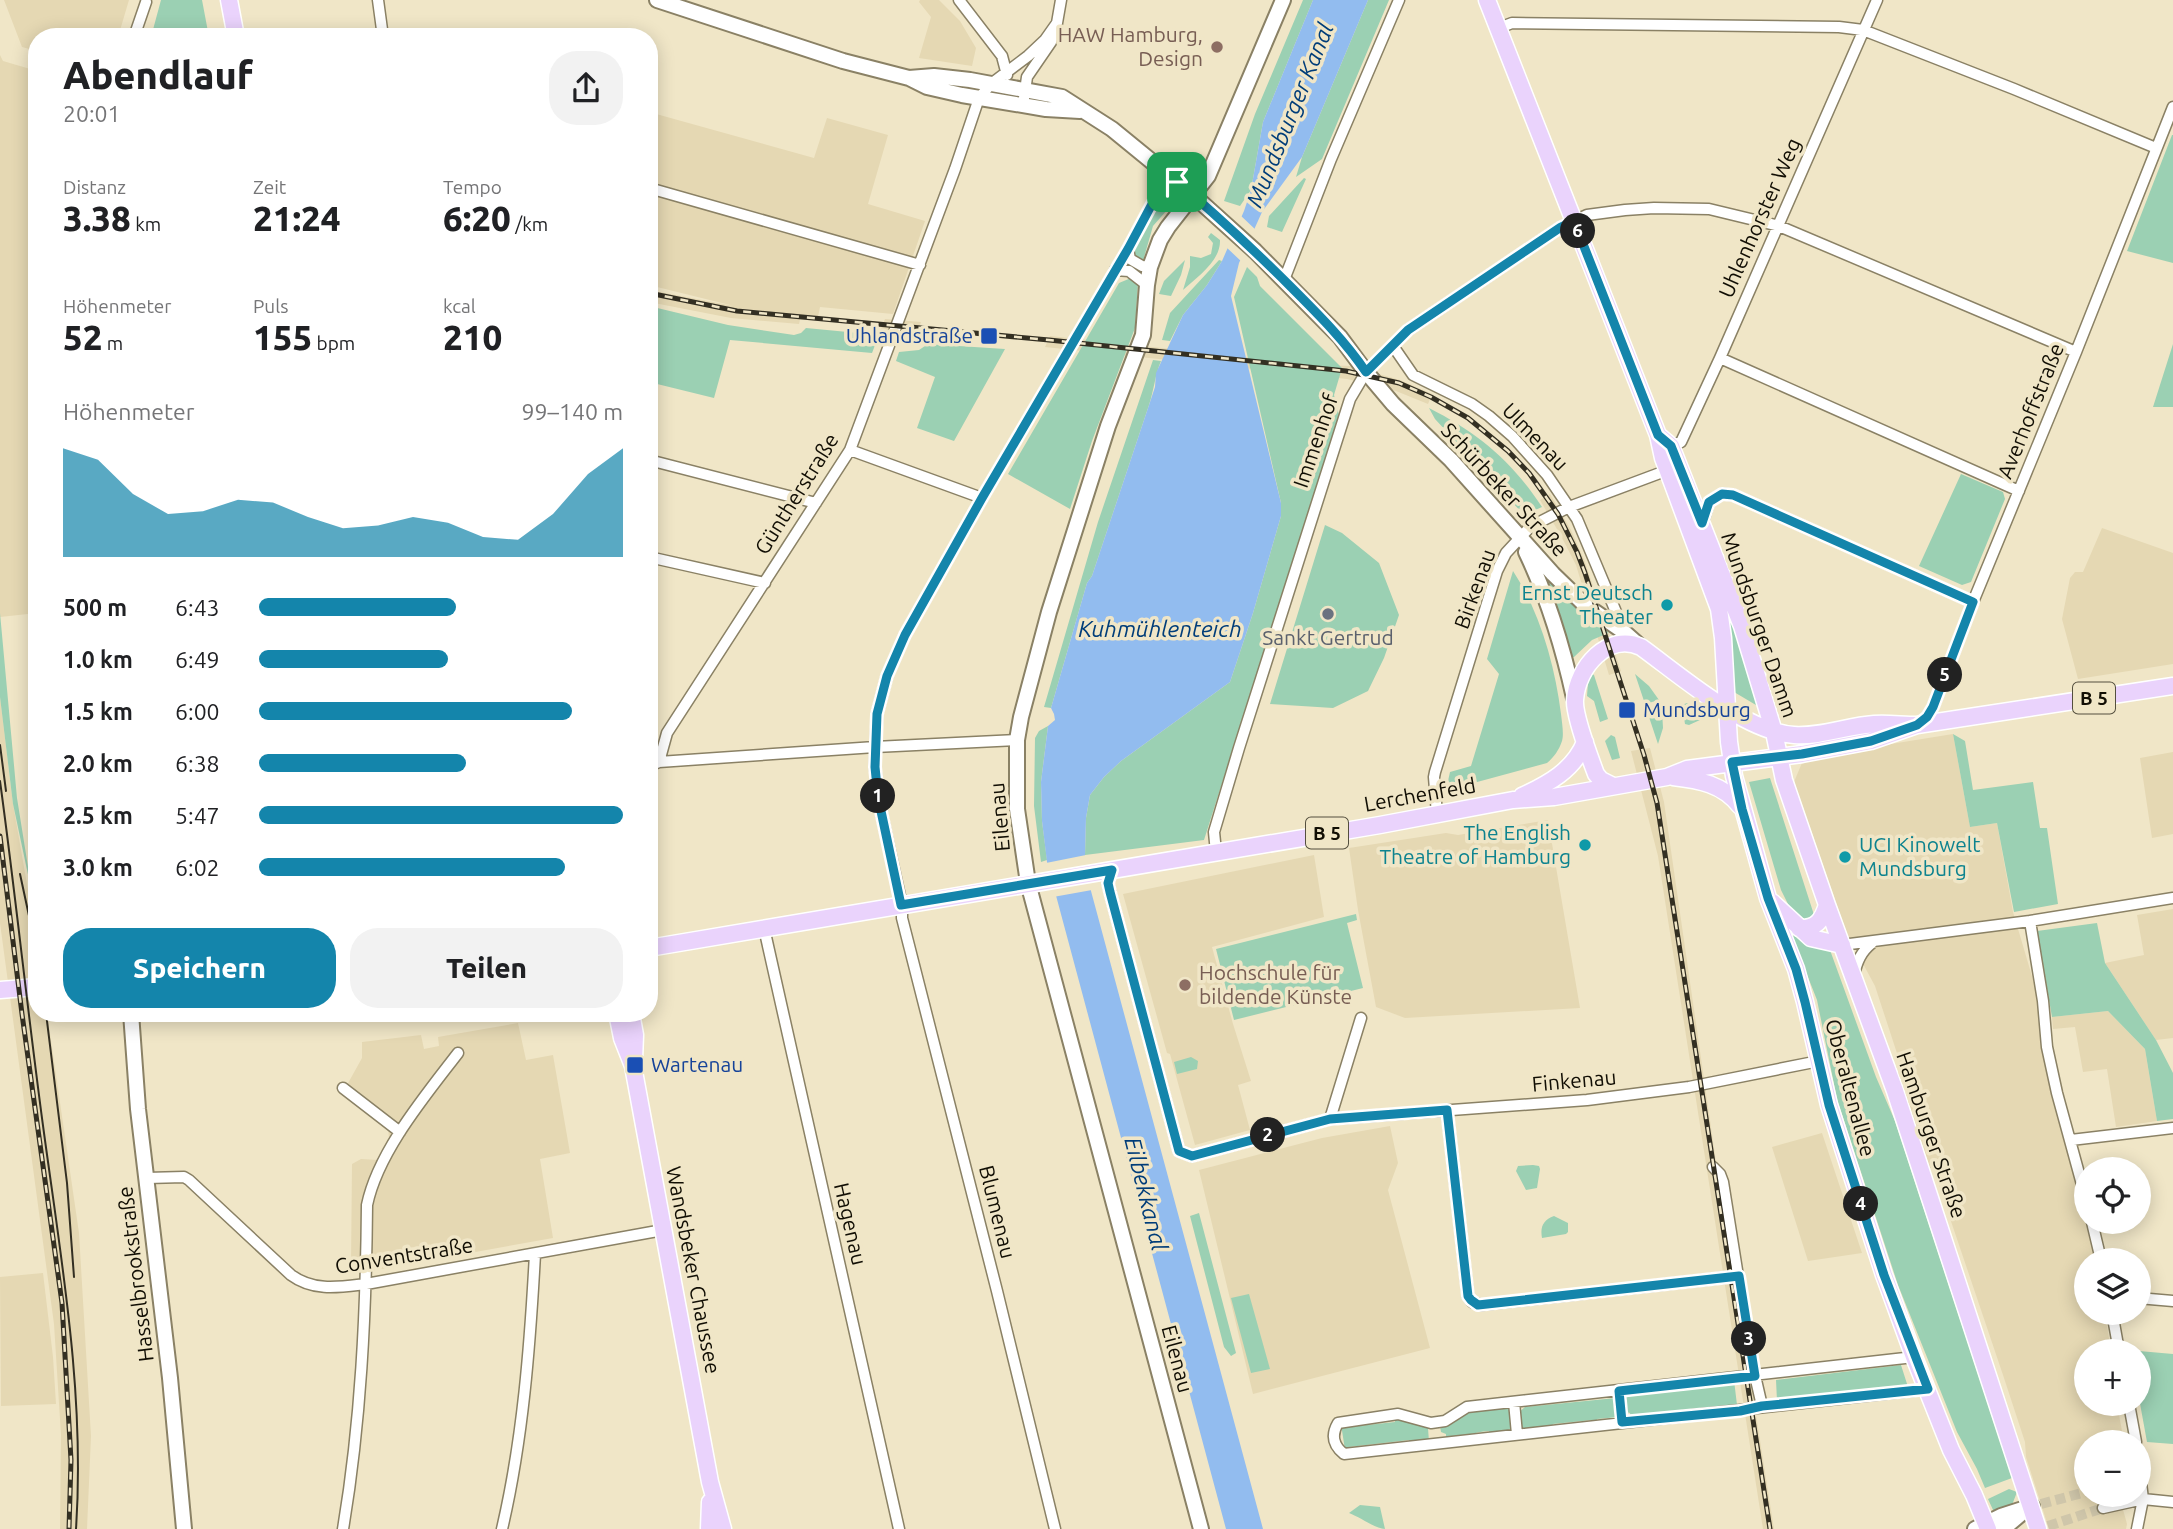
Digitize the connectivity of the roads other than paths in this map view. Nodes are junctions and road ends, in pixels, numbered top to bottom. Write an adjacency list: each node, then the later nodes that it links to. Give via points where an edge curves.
1 (229, 0): 13 (main road)
2 (378, 0): 14 (street)
3 (657, 0): 20 (street)
4 (959, 0): 18 (street)
5 (1061, 0): 11 (street)
6 (1283, 0): 31 (street, Eilenau, via 1208,176)
7 (1399, 0): 38 (street)
8 (1488, 0): 15 (main road, Mundsburger Damm)
9 (1877, 0): 16 (street, Uhlenhorster Weg)
10 (146, 2): 12 (street)
11 (1057, 23): 17 (street); 23 (street, via 1051,42 1029,72)
12 (137, 28)
13 (234, 28)
14 (382, 28)
15 (1499, 28): 16 (street, via 1526,23); 32 (main road, Mundsburger Damm)
16 (1863, 30): 28 (street); 33 (street, Uhlenhorster Weg)
17 (1045, 40): 18 (street, via 1019,57); 19 (street)
18 (1002, 56): 19 (street)
19 (1007, 71): 21 (street); 22 (street)
20 (909, 78): 21 (street, Schürbeker Straße, via 934,76); 24 (street, via 927,87)
21 (990, 84): 22 (street, Schürbeker Straße); 24 (street)
22 (1007, 86): 23 (street, Schürbeker Straße)
23 (1025, 89): 25 (street); 27 (street, Schürbeker Straße, via 1062,97)
24 (979, 98): 25 (street); 35 (street, Güntherstraße)
25 (1023, 105): 27 (street)
26 (2173, 107): 28 (street, Averhoffstraße)
27 (1080, 111): 29 (street, Schürbeker Straße, via 1112,129)
28 (2156, 148): 41 (street, Averhoffstraße)
29 (1168, 174): 31 (street, Schürbeker Straße); 34 (street)
30 (658, 191): 35 (street)
31 (1194, 196): 36 (street, Eilenau, via 1164,233); 38 (street, Schürbeker Straße)
32 (1574, 221): 33 (street, Immenhof, via 1625,210 1704,209); 40 (street, Immenhof, via 1408,330); 44 (main road, Mundsburger Damm)
33 (1779, 226): 41 (street, Immenhof); 42 (street, Uhlenhorster Weg)
34 (1128, 249): 36 (street, via 1130,259); 37 (street)
35 (920, 265): 46 (street, Güntherstraße)
36 (1150, 267): 39 (street, Eilenau)
37 (1115, 270): 39 (street, via 1129,271); 50 (street)
38 (1284, 280): 43 (street, Schürbeker Straße, via 1340,337)
39 (1147, 285): 66 (street, Eilenau, via 1143,335 1084,496)
40 (1393, 346): 43 (street, Immenhof); 52 (street, Ulmenau, via 1413,375 1472,404 1512,436 1548,475)
41 (2076, 352): 49 (street, Averhoffstraße)
42 (1720, 358): 45 (street, Uhlenhorster Weg, via 1681,442); 49 (street)
43 (1366, 372): 54 (street, Schürbeker Straße); 78 (street, Immenhof, via 1350,399 1316,500 1214,832)
44 (1658, 435): 45 (main road, Mundsburger Damm); 48 (main road, Mundsburger Damm)
45 (1671, 446): 53 (main road, Mundsburger Damm)
46 (850, 450): 50 (street); 51 (street, Güntherstraße)
47 (658, 462): 51 (street)
48 (1668, 470): 52 (street, Birkenau); 62 (main road, Mundsburger Damm, via 1718,608)
49 (2019, 491): 57 (street, Averhoffstraße)
50 (982, 498): 68 (street, via 887,676 877,714)
51 (816, 503): 56 (street, Güntherstraße)
52 (1569, 507): 54 (street, Birkenau, via 1530,527); 58 (street, Ulmenau)
53 (1702, 523): 57 (street, via 1709,502 1722,494 1733,495); 65 (main road, Mundsburger Damm, via 1742,626)
54 (1519, 538): 58 (street, Schürbeker Straße, via 1585,605); 61 (street, via 1551,615); 77 (street, Birkenau, via 1497,571 1434,777)
55 (658, 559): 56 (street)
56 (765, 583): 69 (street, Güntherstraße, via 667,733)
57 (1973, 602): 64 (street, Averhoffstraße, via 1933,707)
58 (1624, 632): 59 (street, Schürbeker Straße)
59 (1641, 647): 61 (main road, via 1620,643 1598,654 1581,678); 62 (main road, Schürbeker Straße / B 5)
60 (2173, 686): 64 (main road, B 5)
61 (1575, 701): 67 (main road)
62 (1726, 708): 63 (main road, Schürbeker Straße / B 5); 71 (main road, Mundsburger Damm)
63 (1752, 723): 65 (main road, B 5); 70 (main road, B 5)
64 (1917, 725): 65 (main road, B 5, via 1874,724 1798,736); 70 (main road, B 5, via 1871,741)
65 (1774, 732): 70 (main road, Mundsburger Damm)
66 (1017, 740): 68 (street); 80 (street, Eilenau, via 1017,809)
67 (1585, 741): 74 (main road, via 1596,774); 75 (main road, B 5, via 1573,764)
68 (875, 747): 72 (street); 83 (street, via 878,797)
69 (658, 754)
70 (1779, 757): 71 (main road, Lerchenfeld / B 5); 84 (main road, Hamburger Straße)
71 (1732, 762): 73 (main road, Lerchenfeld / B 5); 76 (main road, Mundsburger Damm)
72 (658, 764)
73 (1667, 777): 74 (main road, Lerchenfeld / B 5); 76 (main road, via 1714,785)
74 (1614, 786): 75 (main road, Lerchenfeld / B 5)
75 (1513, 800): 77 (main road, Lerchenfeld / B 5)
76 (1742, 809): 81 (main road, Oberaltenallee)
77 (1437, 814): 78 (main road, Lerchenfeld / B 5)
78 (1216, 852): 79 (main road, Lerchenfeld / B 5)
79 (1112, 870): 80 (main road, Lerchenfeld / B 5); 103 (street, Finkenau, via 1110,892 1179,1151 1192,1156)
80 (1028, 883): 83 (main road, B 5); 142 (street, Eilenau)
81 (1768, 898): 87 (main road); 99 (main road, Oberaltenallee, via 1796,969)
82 (2173, 898): 85 (street)
83 (901, 905): 86 (main road, B 5); 141 (street, Blumenau)
84 (1827, 905): 87 (main road, via 1816,926); 89 (main road, Hamburger Straße)
85 (2030, 921): 88 (street); 106 (street, via 2047,1047)
86 (764, 928): 90 (main road, B 5); 140 (street, Hagenau)
87 (1799, 928): 89 (main road, via 1811,937)
88 (1872, 942): 89 (street); 91 (street, via 1859,957)
89 (1842, 945): 91 (main road, Hamburger Straße)
90 (658, 946)
91 (1854, 976): 129 (main road, Hamburger Straße)
92 (28, 988): 93 (main road)
93 (0, 990)
94 (1362, 1018): 103 (street)
95 (132, 1022): 109 (street, Hasselbrookstraße)
96 (619, 1022): 100 (main road, Wandsbeker Chaussee)
97 (633, 1022): 100 (main road, Wandsbeker Chaussee)
98 (458, 1053): 105 (street)
99 (1819, 1061): 102 (street, Finkenau, via 1653,1092); 116 (main road, Oberaltenallee, via 1829,1105)
100 (633, 1066): 110 (main road, Wandsbeker Chaussee)
101 (343, 1088): 105 (street)
102 (1447, 1110): 103 (street, Finkenau); 112 (street, via 1468,1296 1474,1303)
103 (1330, 1119)
104 (2173, 1128): 106 (street)
105 (400, 1132): 113 (street, via 370,1190)
106 (2071, 1140): 107 (street)
107 (2075, 1157)
108 (1713, 1167): 112 (street, via 1723,1182)
109 (146, 1178): 113 (street, Conventstraße, via 190,1180 299,1281 327,1288); 135 (street, Hasselbrookstraße)
110 (663, 1230): 111 (street, Conventstraße); 126 (main road, Wandsbeker Chaussee)
111 (535, 1254): 113 (street, Conventstraße); 137 (street, via 529,1361)
112 (1739, 1276): 117 (street)
113 (366, 1284): 136 (street, via 358,1427)
114 (2151, 1299): 115 (street)
115 (2173, 1301)
116 (1914, 1357): 117 (street); 118 (main road, Oberaltenallee)
117 (1755, 1376): 119 (street); 121 (street)
118 (1928, 1389): 121 (street); 133 (main road, Oberaltenallee)
119 (1619, 1391): 120 (street); 122 (street)
120 (1514, 1402): 123 (street, via 1467,1408 1446,1421); 124 (street)
121 (1762, 1406): 122 (street)
122 (1622, 1422): 124 (street)
123 (1431, 1423): 125 (street); 125 (street, via 1398,1414 1338,1423 1333,1440 1344,1454)
124 (1517, 1434): 125 (street)
125 (1433, 1444)
126 (710, 1482): 138 (main road, Wandsbeker Chaussee); 139 (main road, Wandsbeker Chaussee)
127 (2151, 1500): 128 (street)
128 (2173, 1502)
129 (2036, 1505): 133 (street); 134 (main road, Hamburger Straße); 143 (street)
130 (2107, 1507): 132 (street)
131 (2141, 1507): 144 (street)
132 (2103, 1508)
133 (1983, 1527)
134 (2042, 1528)
135 (184, 1529)
136 (343, 1529)
137 (502, 1529)
138 (709, 1529)
139 (723, 1529)
140 (899, 1529)
141 (1055, 1529)
142 (1201, 1529)
143 (2003, 1529)
144 (2137, 1529)

